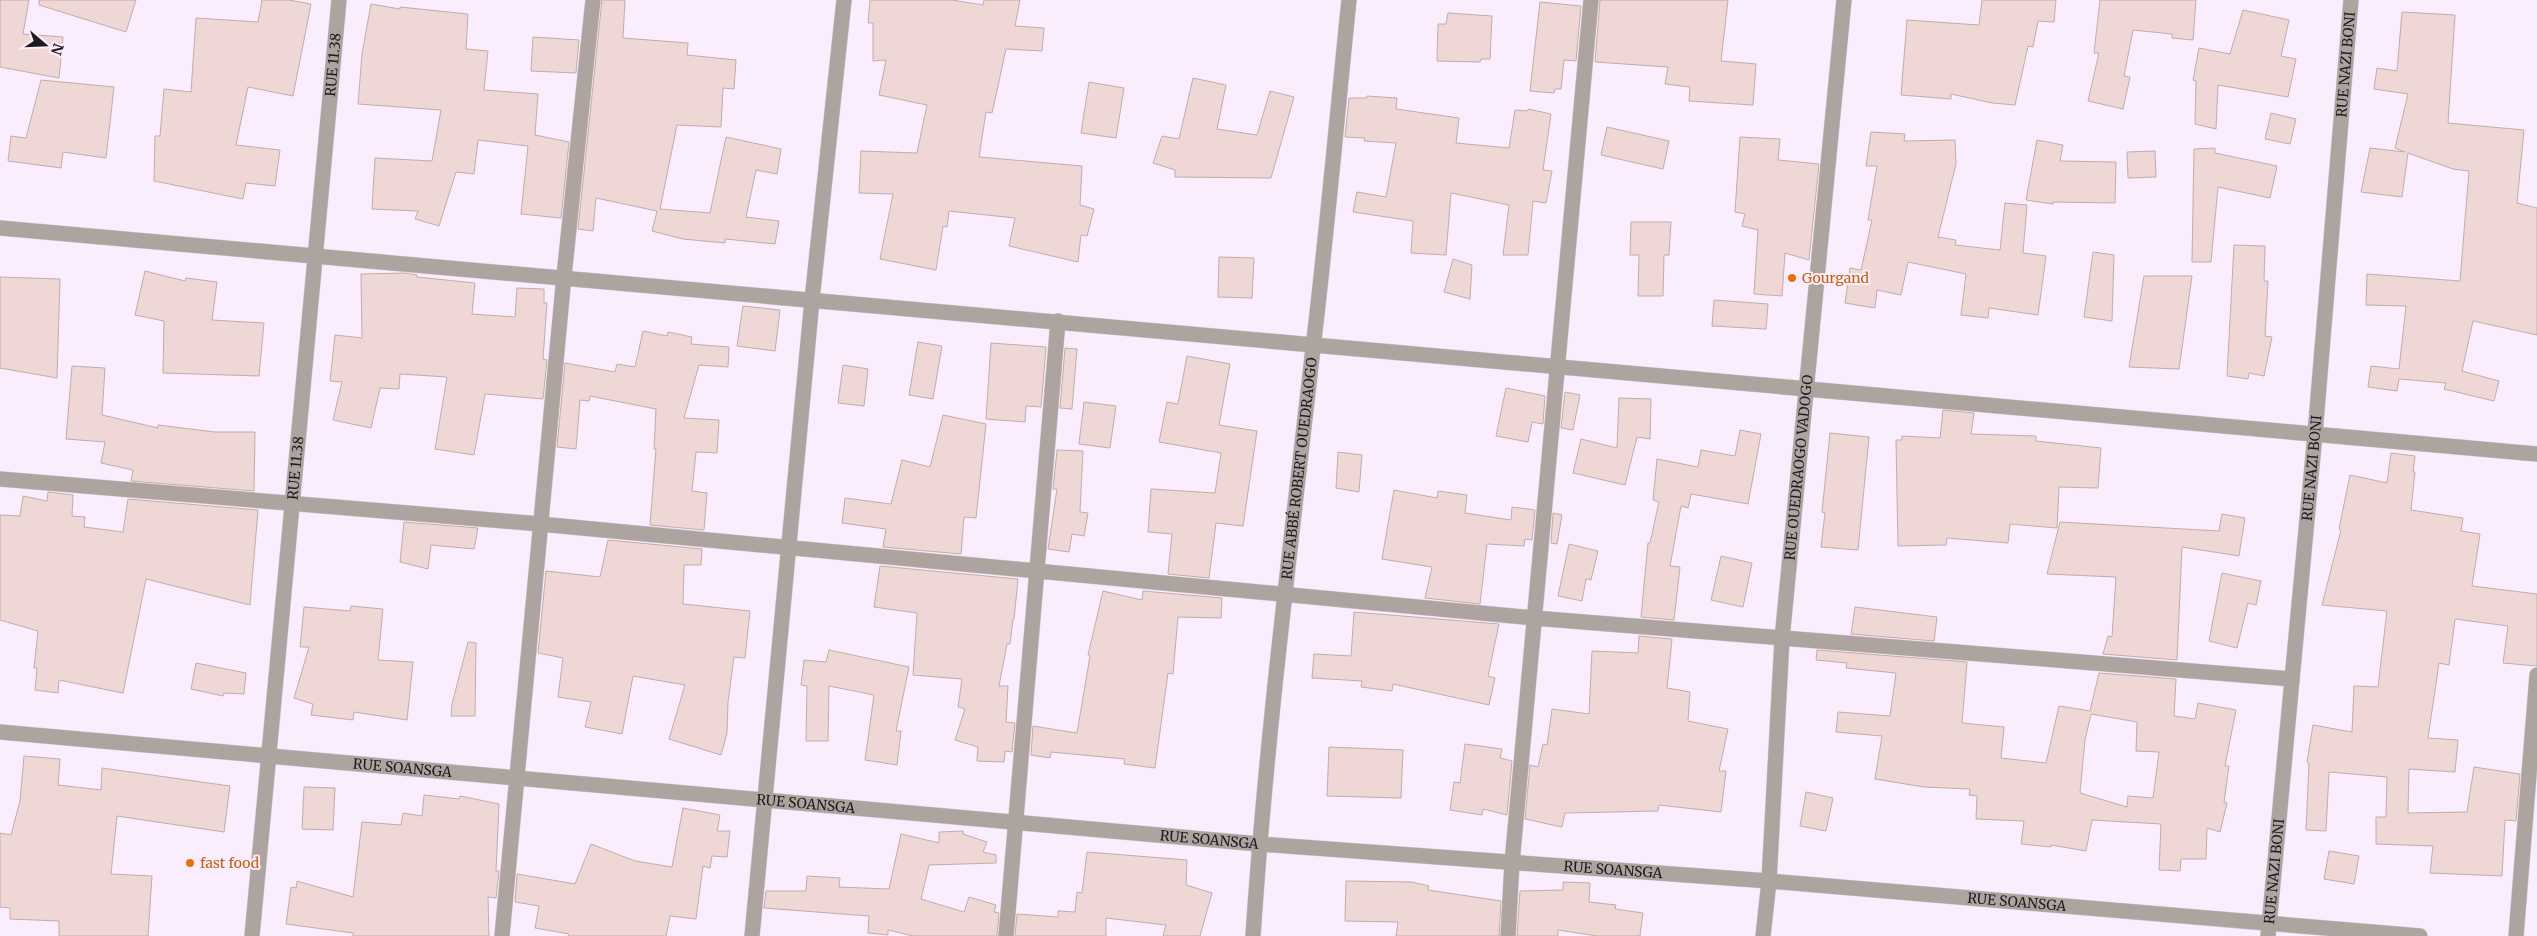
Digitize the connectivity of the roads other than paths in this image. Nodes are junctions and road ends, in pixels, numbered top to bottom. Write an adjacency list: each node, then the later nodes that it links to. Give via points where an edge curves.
1 (339, 0): 9 (street, RUE 11.38)
2 (593, 0): 10 (street)
3 (844, 0): 11 (street)
4 (1349, 0): 13 (street, RUE ABBÉ ROBERT OUEDRAOGO)
5 (1591, 0): 14 (street)
6 (1844, 0): 15 (street, RUE OUEDRAOGO VADOGO)
7 (2351, 0): 16 (street, RUE NAZI BONI)
8 (0, 228): 9 (street)
9 (315, 256): 10 (street); 19 (street, RUE 11.38)
10 (564, 276): 11 (street); 20 (street)
11 (812, 300): 12 (street); 21 (street)
12 (1058, 321): 13 (street); 22 (street)
13 (1313, 346): 14 (street); 23 (street, RUE ABBÉ ROBERT OUEDRAOGO)
14 (1559, 368): 15 (street); 24 (street)
15 (1807, 389): 16 (street); 25 (street, RUE OUEDRAOGO VADOGO)
16 (2315, 434): 17 (street); 27 (street, RUE NAZI BONI)
17 (2537, 454)
18 (0, 479): 19 (street)
19 (293, 503): 20 (street); 29 (street, RUE 11.38)
20 (540, 524): 21 (street); 30 (street)
21 (788, 549): 22 (street); 31 (street)
22 (1038, 571): 23 (street); 32 (street)
23 (1284, 593): 24 (street); 33 (street, RUE ABBÉ ROBERT OUEDRAOGO)
24 (1534, 618): 25 (street); 34 (street)
25 (1782, 639): 27 (street); 35 (street, RUE OUEDRAOGO VADOGO)
26 (2537, 676): 45 (street)
27 (2292, 679): 36 (street, RUE NAZI BONI)
28 (0, 732): 29 (street, RUE SOANSGA)
29 (271, 755): 30 (street, RUE SOANSGA); 37 (street, RUE 11.38)
30 (516, 778): 31 (street, RUE SOANSGA); 38 (street)
31 (763, 801): 32 (street, RUE SOANSGA); 39 (street)
32 (1017, 821): 33 (street, RUE SOANSGA); 40 (street)
33 (1259, 844): 34 (street, RUE SOANSGA); 41 (street, RUE ABBÉ ROBERT OUEDRAOGO)
34 (1512, 862): 35 (street, RUE SOANSGA); 42 (street)
35 (1769, 881): 36 (street, RUE SOANSGA); 43 (street, RUE OUEDRAOGO VADOGO)
36 (2269, 930): 44 (street, RUE SOANSGA)
37 (252, 936)
38 (502, 936)
39 (752, 936)
40 (1006, 936)
41 (1253, 936)
42 (1508, 936)
43 (1764, 936)
44 (2420, 936)
45 (2516, 936)

